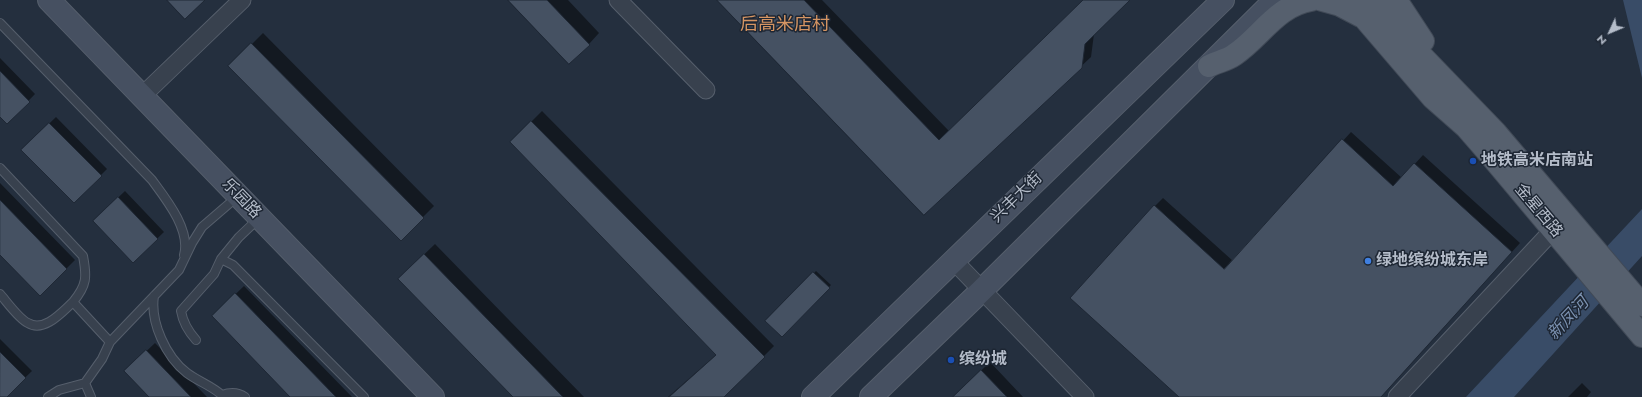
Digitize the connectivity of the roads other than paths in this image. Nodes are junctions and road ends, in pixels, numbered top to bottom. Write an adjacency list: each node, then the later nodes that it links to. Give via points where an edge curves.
1 (49, 0): 15 (main road, 乐园路)
2 (242, 0): 15 (street)
3 (1223, 0): 22 (main road, 兴丰大街)
4 (1275, 0): 12 (main road)
5 (1310, 0): 12 (main road, via 1285,9 1234,55)
6 (1322, 0): 10 (main road)
7 (1349, 0): 10 (main road, 金星西路)
8 (1396, 0): 13 (main road)
9 (626, 3): 14 (street)
10 (1369, 9): 13 (main road, 金星西路, via 1413,46); 19 (main road, 金星西路, via 1433,98 1466,127)
11 (0, 23): 23 (lane, via 152,180 174,209 186,248)
12 (1209, 66): 24 (main road)
13 (1444, 79): 20 (main road, 金星西路, via 1496,133)
14 (706, 90)
15 (142, 96): 17 (main road, 乐园路)
16 (0, 168): 27 (lane, via 83,256 87,273 83,289)
17 (238, 196): 18 (main road, 乐园路); 23 (lane, via 202,227)
18 (259, 217): 21 (lane); 38 (main road, 乐园路)
19 (1554, 230): 20 (main road, 金星西路); 42 (street)
20 (1578, 243): 28 (main road, 金星西路)
21 (221, 258): 30 (lane, via 214,274 181,311 189,333); 37 (lane, via 233,265)
22 (953, 260): 24 (street); 39 (main road, 兴丰大街)
23 (179, 270): 26 (lane)
24 (981, 292): 40 (main road); 41 (street)
25 (0, 294): 27 (lane, via 28,324 38,325 52,321)
26 (154, 296): 31 (lane); 33 (lane, via 152,307 155,320 170,354 186,373 214,388)
27 (73, 302): 31 (lane)
28 (1632, 303): 29 (main road, 金星西路)
29 (1642, 336)
30 (196, 340)
31 (110, 342): 32 (lane, via 102,359)
32 (85, 383): 34 (lane, via 59,390); 35 (lane)
33 (223, 396): 36 (lane, via 229,392)
34 (48, 397)
35 (91, 397)
36 (245, 397)
37 (364, 397)
38 (434, 397)
39 (812, 397)
40 (871, 397)
41 (1085, 397)
42 (1398, 397)

